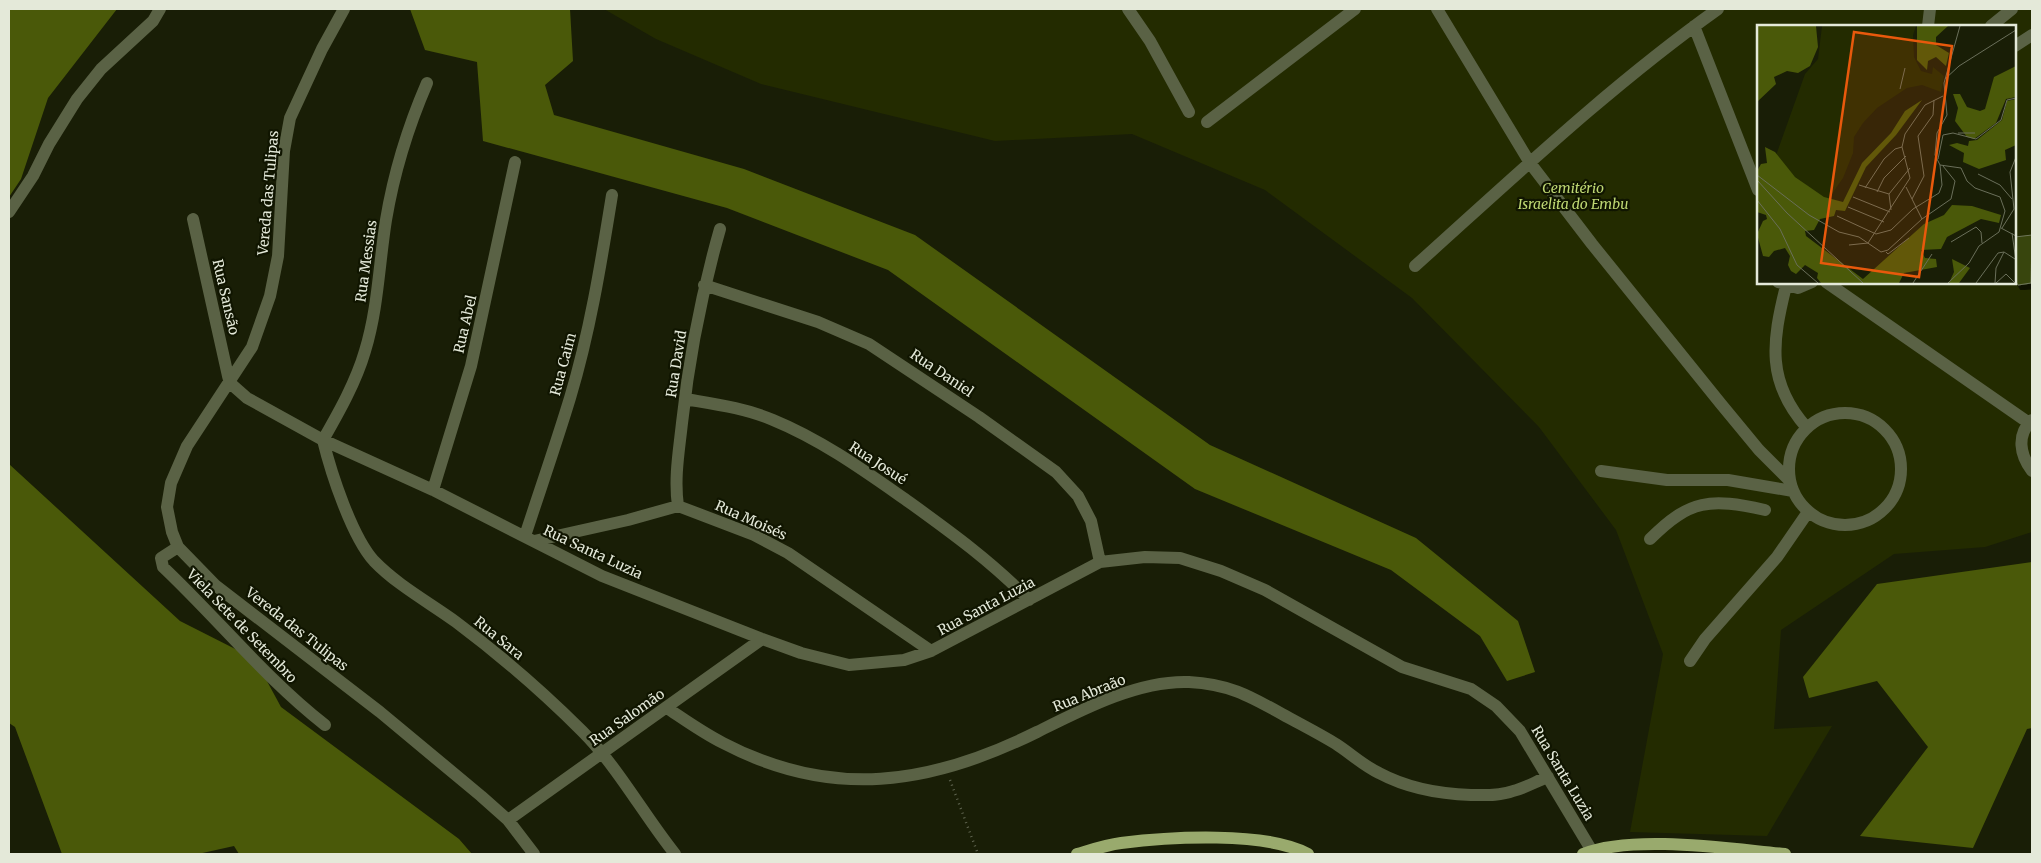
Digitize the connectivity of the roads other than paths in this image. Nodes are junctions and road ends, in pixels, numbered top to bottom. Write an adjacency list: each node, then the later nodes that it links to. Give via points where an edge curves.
1 (160, 9): 21 (street, via 153,20 101,69 77,99)
2 (344, 9): 29 (street, Vereda das Tulipas, via 290,118 284,151 278,256 270,296 252,346)
3 (1128, 9): 15 (street)
4 (1355, 9): 16 (street)
5 (1437, 9): 18 (street)
6 (1718, 9): 11 (street)
7 (1930, 9): 9 (street)
8 (2012, 9): 10 (street)
9 (1928, 25)
10 (1992, 25)
11 (1694, 26): 18 (street); 19 (street)
12 (2032, 35): 13 (street)
13 (2016, 45)
14 (427, 83): 33 (street, Rua Messias, via 409,125 397,166 386,219 376,303 365,351 345,401)
15 (1190, 112)
16 (1206, 122)
17 (515, 162): 37 (street, Rua Abel, via 470,366)
18 (1530, 163): 24 (street); 36 (street, via 1703,382)
19 (1757, 187)
20 (612, 195): 41 (street, Rua Caim, via 585,343)
21 (9, 212)
22 (193, 219): 29 (street, Rua Sansão)
23 (720, 229): 28 (street, Rua David)
24 (1415, 266)
25 (1782, 284): 26 (street, via 1798,288); 32 (street, via 1775,365 1782,393)
26 (1807, 284)
27 (1829, 284): 31 (street)
28 (704, 285): 30 (street, Rua David); 44 (street, Rua Daniel, via 818,322 869,344 1002,432 1056,472 1078,496 1091,521)
29 (230, 383): 33 (street, via 247,398); 43 (street, Vereda das Tulipas, via 187,446 171,483 167,507)
30 (685, 400): 38 (street, Rua David, via 676,486); 45 (street, Rua Josué, via 772,419 810,438 870,474 966,542)
31 (2030, 422): 35 (street, via 2022,435 2021,448)
32 (1807, 428): 36 (street, via 1795,443 1789,462); 40 (street, via 1823,417 1859,414 1876,422 1890,435 1899,452 1902,470 1899,488 1890,505 1868,521 1842,526 1824,522)
33 (323, 440): 37 (street, Rua Santa Luzia); 51 (street, Rua Sara, via 358,538 374,560 500,656)
34 (1601, 471): 36 (street, via 1667,480 1728,480)
35 (2032, 471)
36 (1792, 486): 40 (street)
37 (433, 490): 41 (street, Rua Santa Luzia)
38 (678, 506): 41 (street, via 628,520); 47 (street, Rua Moisés, via 754,535 788,553)
39 (1765, 510): 42 (street, via 1722,502 1707,503 1670,519)
40 (1808, 512): 48 (street, via 1777,557)
41 (529, 538): 46 (street, Rua Santa Luzia, via 602,576)
42 (1650, 540)
43 (178, 547): 50 (street, Viela Sete de Setembro, via 161,558 163,567 230,633 263,671); 53 (street, Vereda das Tulipas, via 215,585 380,712)
44 (1100, 562): 45 (street, Rua Santa Luzia); 52 (street, Rua Santa Luzia, via 1145,557 1180,558 1265,590 1402,667 1471,689 1496,706 1520,731)
45 (1029, 600): 47 (street, Rua Santa Luzia)
46 (762, 639): 47 (street, Rua Santa Luzia, via 849,665 904,660); 49 (street, Rua Salomão)
47 (931, 651)
48 (1690, 660)
49 (667, 708): 51 (street, Rua Salomão); 52 (street, Rua Abraão, via 724,744 758,758 820,778 883,780 946,769 1129,692 1185,682 1216,684 1239,691 1334,743 1378,773 1414,787 1451,794 1484,795 1512,792)
50 (325, 725)
51 (603, 752): 53 (street, Rua Salomão); 57 (street, Rua Sara)
52 (1548, 777): 54 (street, Rua Santa Luzia)
53 (508, 820): 56 (street, Vereda das Tulipas)
54 (1587, 852): 55 (main road, via 1617,846 1666,845)
55 (1748, 852): 60 (main road)
56 (534, 854)
57 (676, 854)
58 (1077, 854): 59 (main road, via 1120,843 1213,838 1269,842)
59 (1308, 854)
60 (1785, 854)

